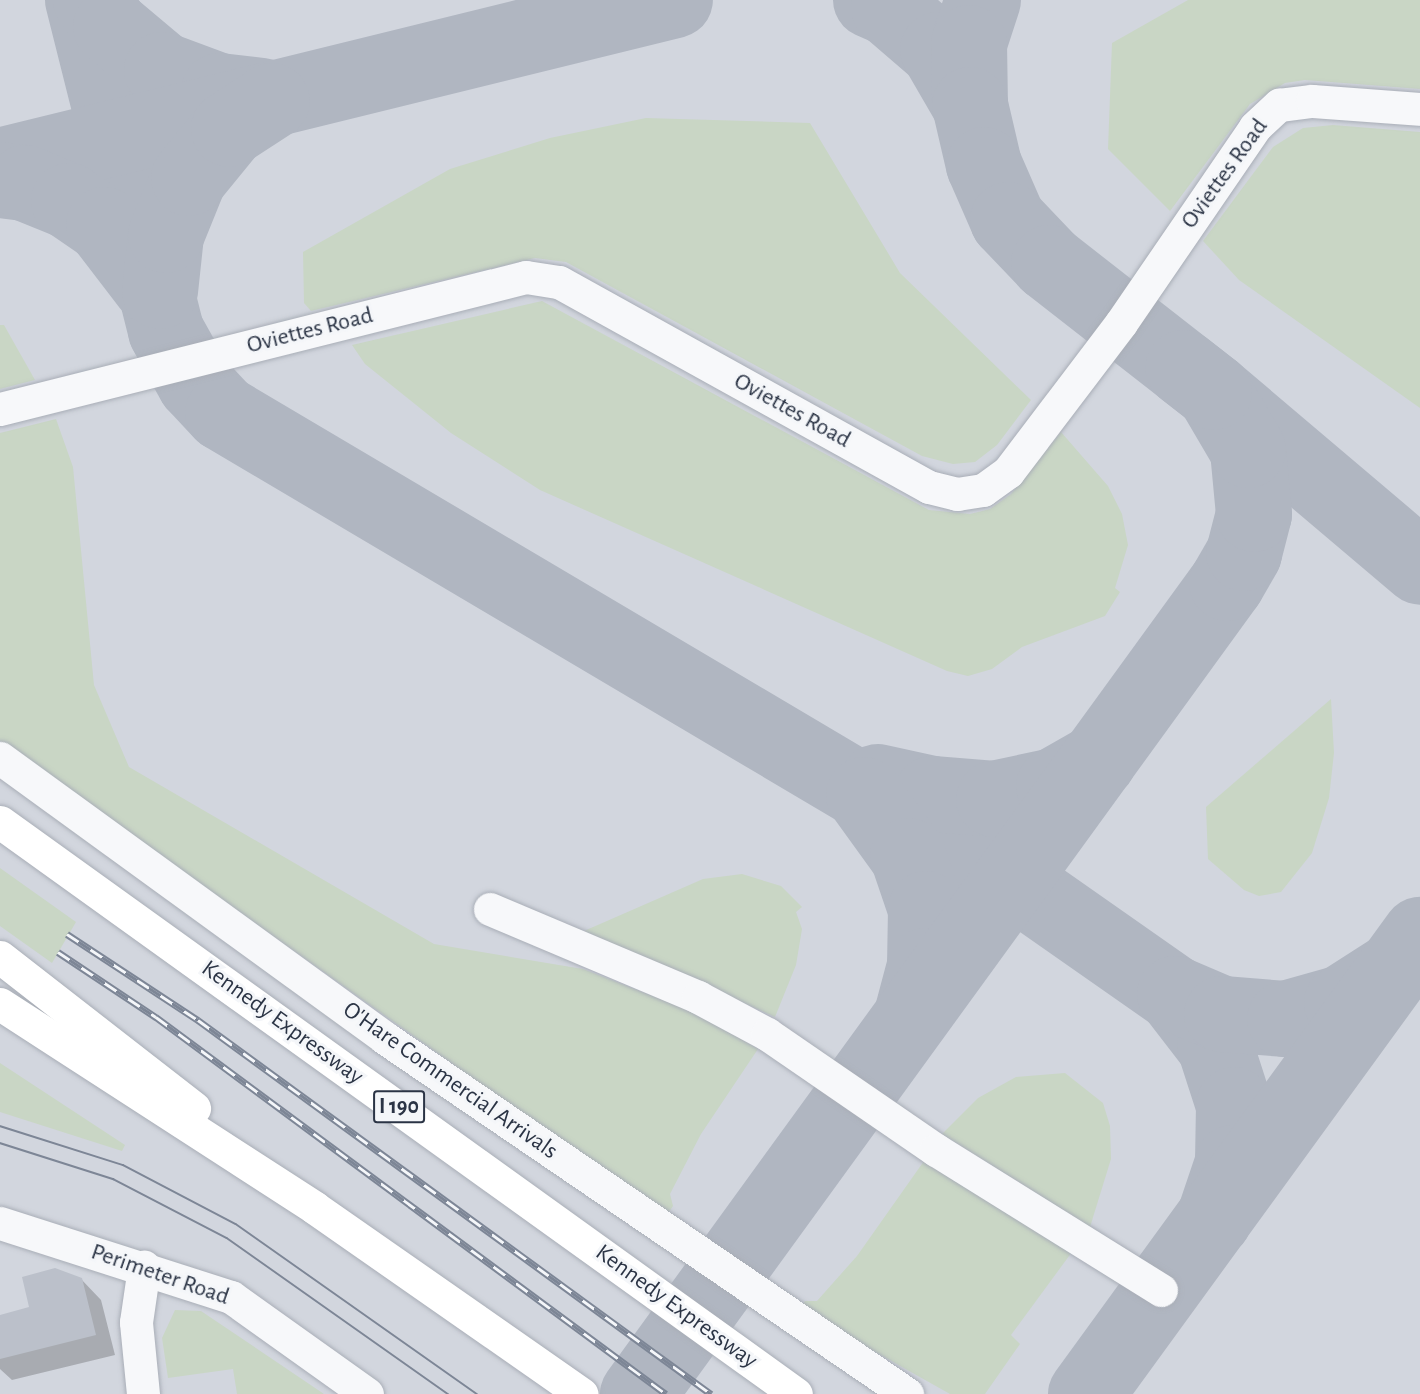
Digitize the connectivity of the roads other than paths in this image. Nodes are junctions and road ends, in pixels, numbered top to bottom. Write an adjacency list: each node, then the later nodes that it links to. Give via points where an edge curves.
1 (1420, 109): 2 (lane, Oviettes Road, via 1312,101 1280,105 1254,127 1121,323 1008,472 983,490 957,494 929,487 559,282 526,277)
2 (0, 409)
3 (0, 758): 16 (lane, O'Hare Commercial Arrivals, via 385,1038)
4 (0, 822): 15 (highway, Kennedy Expressway / I 190)
5 (490, 909): 11 (lane, via 698,997 767,1034 936,1150)
6 (0, 957): 8 (highway, via 96,1028)
7 (0, 1004): 8 (highway)
8 (315, 1208): 14 (highway)
9 (0, 1223): 10 (lane, Perimeter Road)
10 (144, 1267): 12 (lane, via 136,1322); 13 (lane, Perimeter Road, via 231,1298)
11 (1161, 1290)
12 (143, 1394)
13 (367, 1394)
14 (582, 1394)
15 (796, 1394)
16 (907, 1394)

